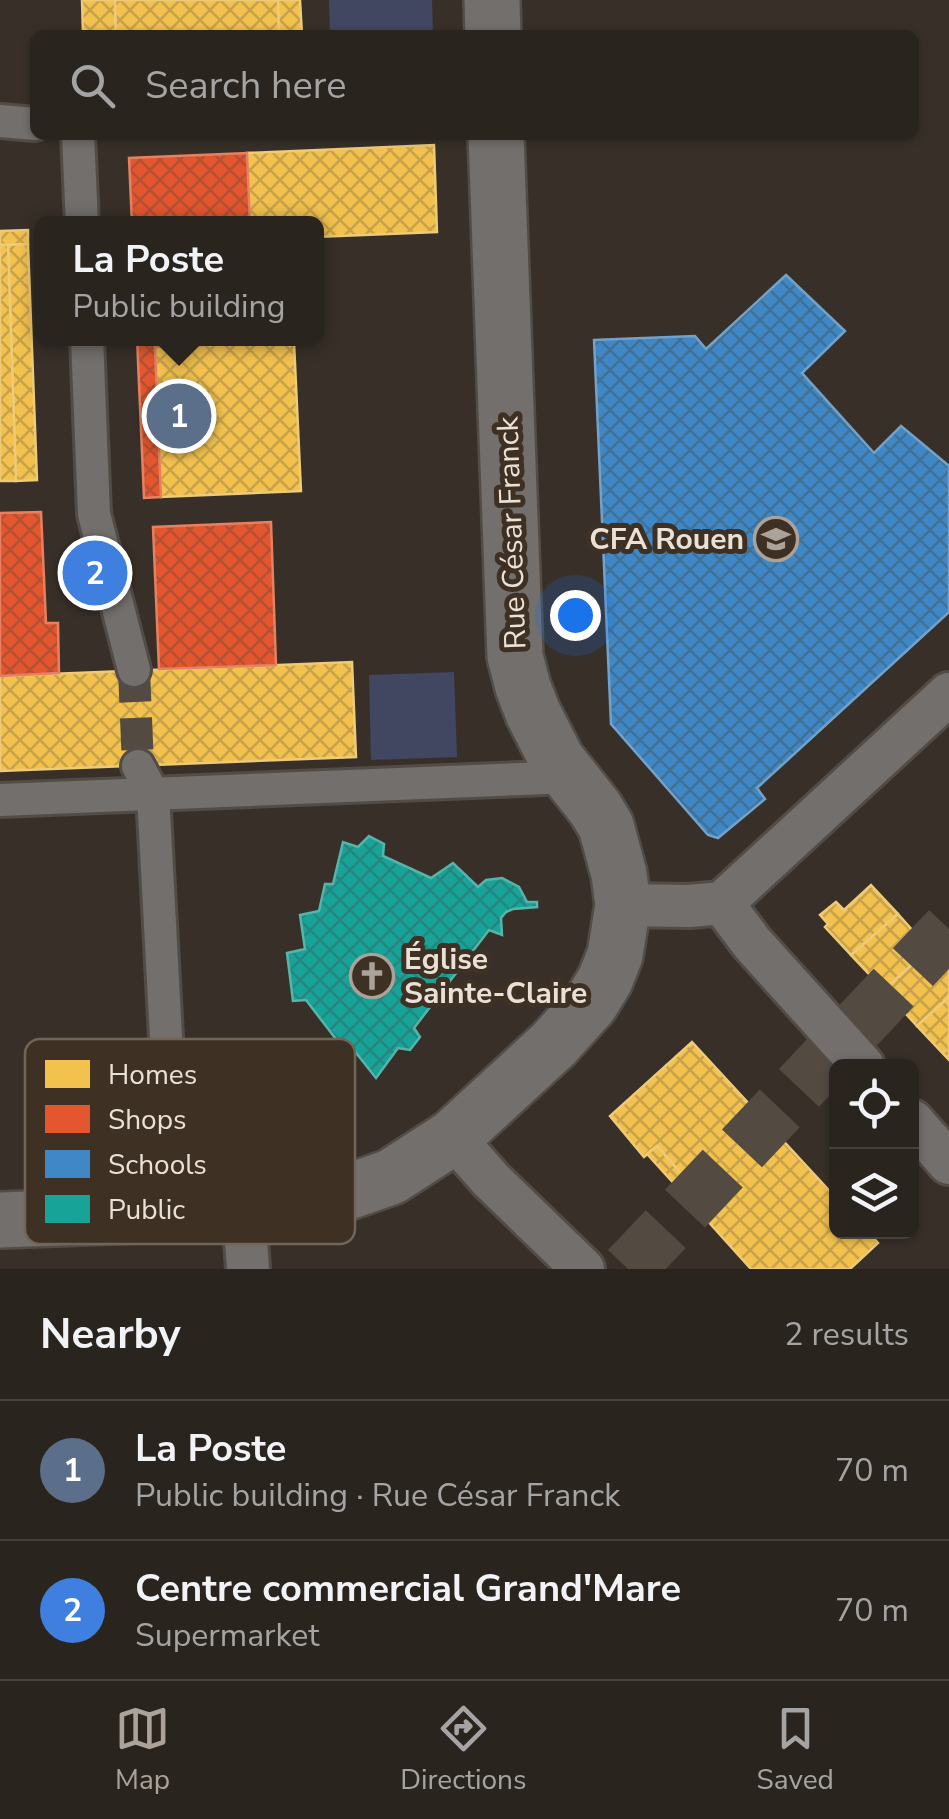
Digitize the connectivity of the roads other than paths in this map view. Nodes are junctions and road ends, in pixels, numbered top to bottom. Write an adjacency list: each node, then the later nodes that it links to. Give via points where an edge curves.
1 (492, 0): 2 (street)
2 (493, 30)
3 (0, 121): 4 (street)
4 (30, 124)
5 (78, 140): 7 (street)
6 (496, 140): 11 (street, Rue César Franck, via 515,656 533,713)
7 (82, 216)
8 (87, 346): 9 (street, via 94,514)
9 (134, 670)
10 (949, 694): 14 (street)
11 (571, 777): 12 (street); 15 (street, Rue César Franck, via 606,826)
12 (146, 780): 13 (street); 16 (street)
13 (0, 800)
14 (722, 903): 15 (street); 17 (street)
15 (623, 905): 19 (street, Rue César Franck, via 615,954 592,1003)
16 (164, 1039)
17 (857, 1059)
18 (919, 1129): 20 (street)
19 (453, 1136): 21 (street, Rue César Franck, via 391,1176); 26 (street)
20 (949, 1163)
21 (355, 1190)
22 (25, 1219): 23 (street, Rue César Franck)
23 (0, 1220)
24 (246, 1244): 25 (street)
25 (248, 1269)
26 (583, 1269)

